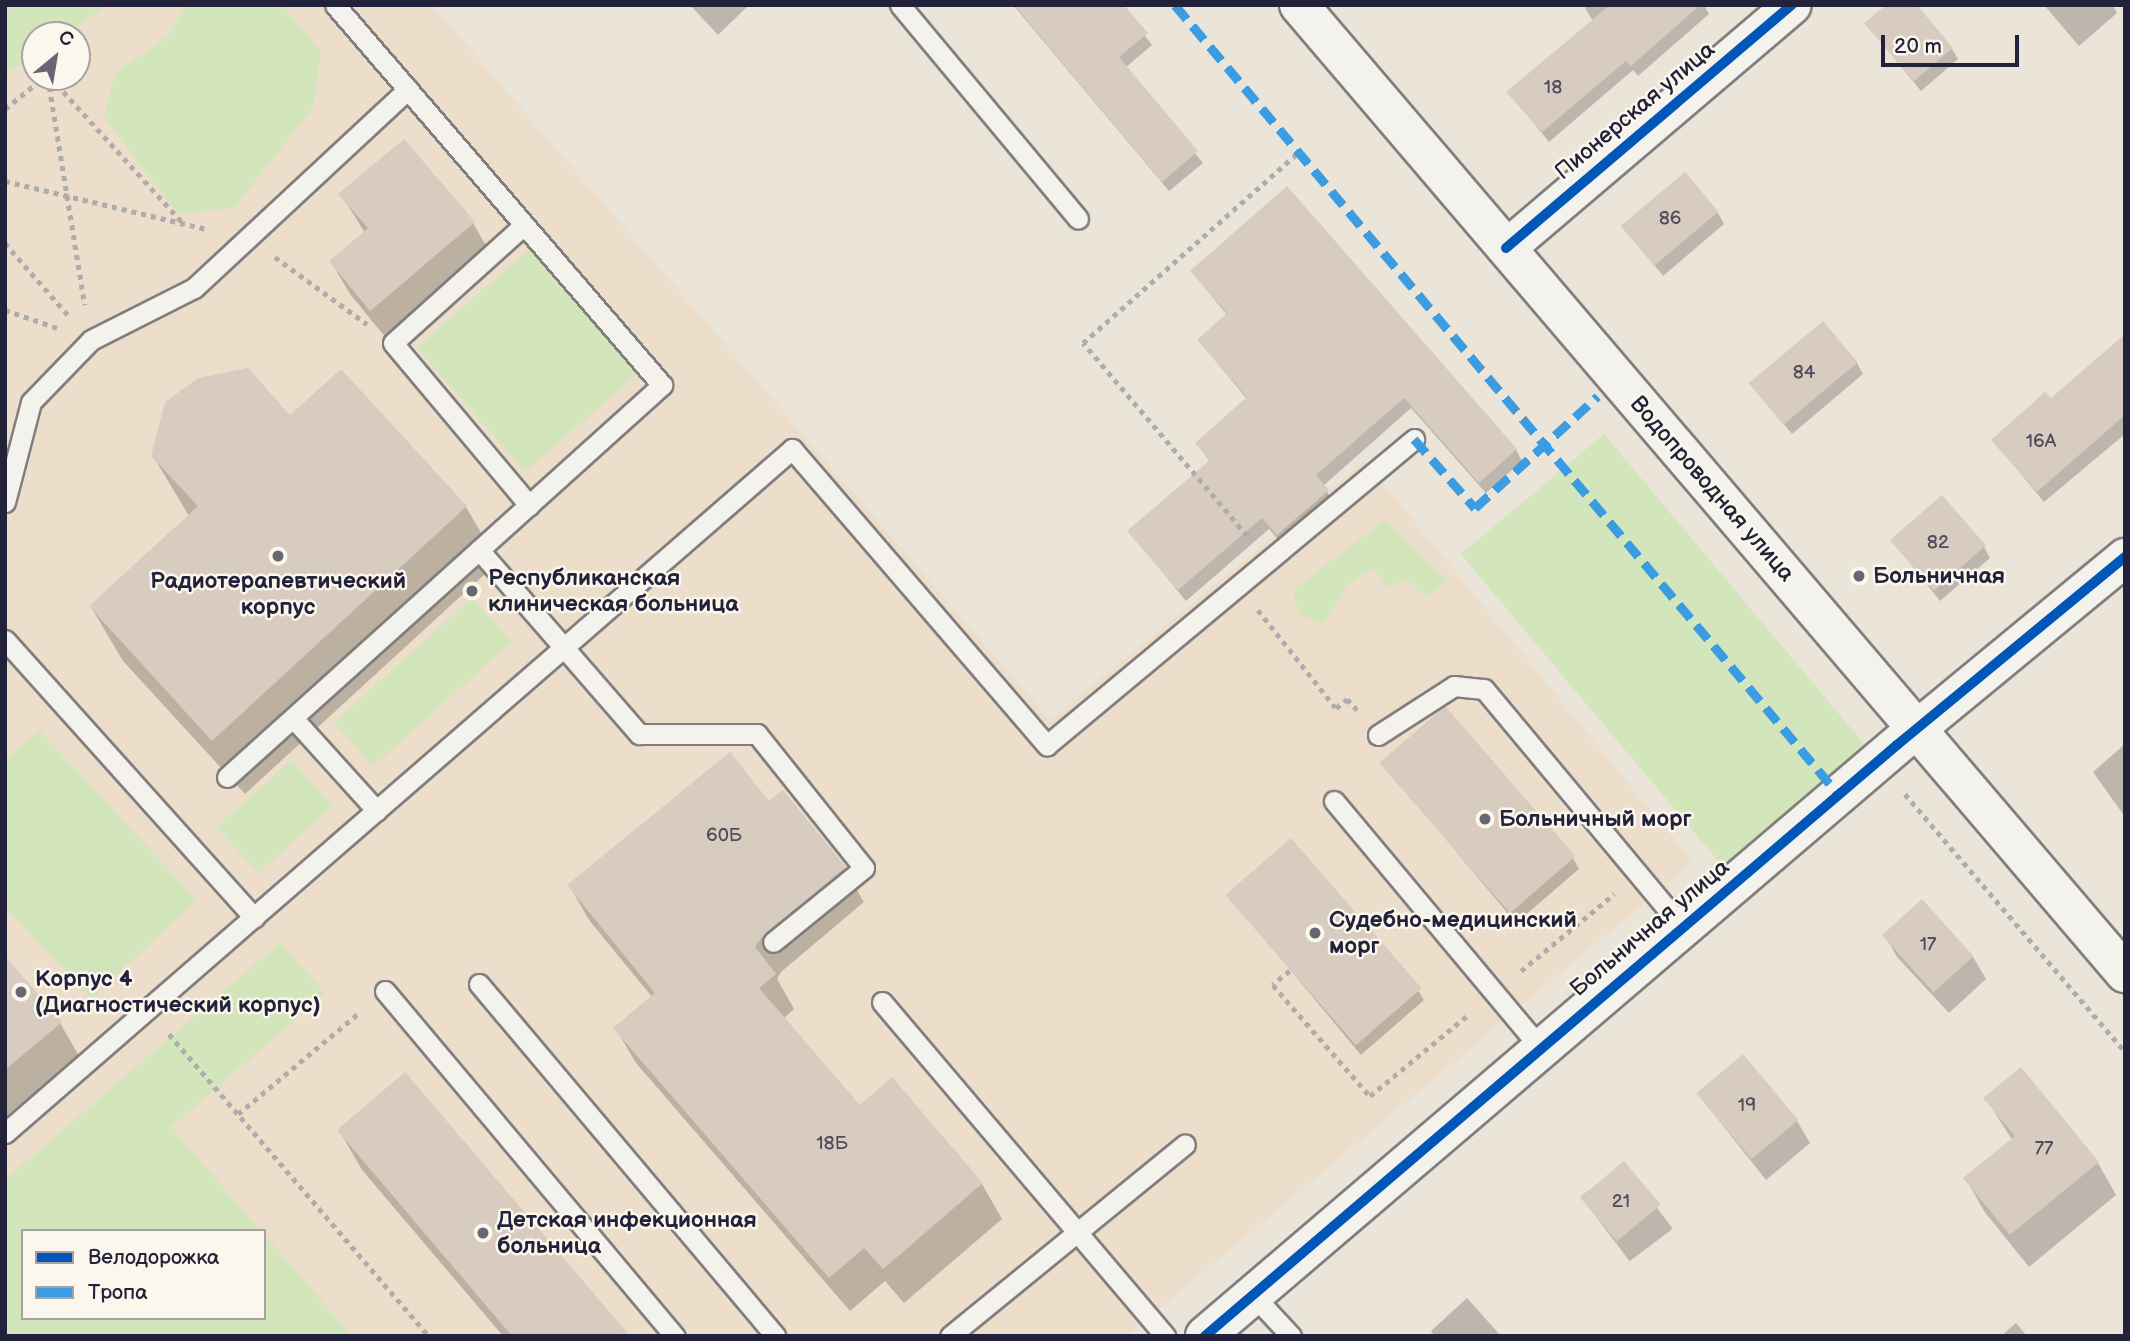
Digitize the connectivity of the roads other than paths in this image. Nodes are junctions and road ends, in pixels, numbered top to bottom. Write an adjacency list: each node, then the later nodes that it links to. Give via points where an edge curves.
1 (335, 5): 5 (lane)
2 (900, 5): 6 (lane)
3 (1299, 5): 8 (main road, Водопроводная улица)
4 (1792, 5): 8 (street, Пионерская улица)
5 (408, 89): 7 (lane); 10 (lane, via 194,288 91,340 31,402)
6 (1078, 219)
7 (524, 225): 11 (lane, via 393,343); 11 (lane, via 662,385)
8 (1506, 248): 17 (main road, Водопроводная улица)
9 (1414, 439): 15 (lane, via 1047,745 792,449)
10 (5, 502)
11 (528, 505): 12 (lane)
12 (479, 550): 15 (lane); 16 (lane)
13 (2125, 557): 17 (street, Больничная улица)
14 (5, 639): 22 (lane)
15 (564, 648): 21 (lane); 24 (lane, via 639,734 757,734 864,868)
16 (293, 718): 19 (lane); 21 (lane)
17 (1916, 729): 23 (main road, Больничная улица); 25 (main road, Водопроводная улица)
18 (1378, 735): 23 (lane, via 1454,687 1484,689)
19 (227, 777)
20 (1334, 801): 29 (lane)
21 (377, 811): 22 (lane)
22 (254, 918): 30 (lane)
23 (1683, 928): 29 (main road, Больничная улица)
24 (774, 942)
25 (2125, 973)
26 (479, 985): 35 (lane)
27 (385, 991): 34 (lane)
28 (882, 1002): 32 (lane)
29 (1541, 1049): 33 (main road, Больничная улица)
30 (5, 1133)
31 (1185, 1144): 32 (lane)
32 (1077, 1232): 36 (lane); 37 (lane)
33 (1253, 1295): 38 (main road, Больничная улица); 39 (lane)
34 (675, 1336)
35 (775, 1336)
36 (950, 1336)
37 (1165, 1336)
38 (1205, 1336)
39 (1291, 1336)

